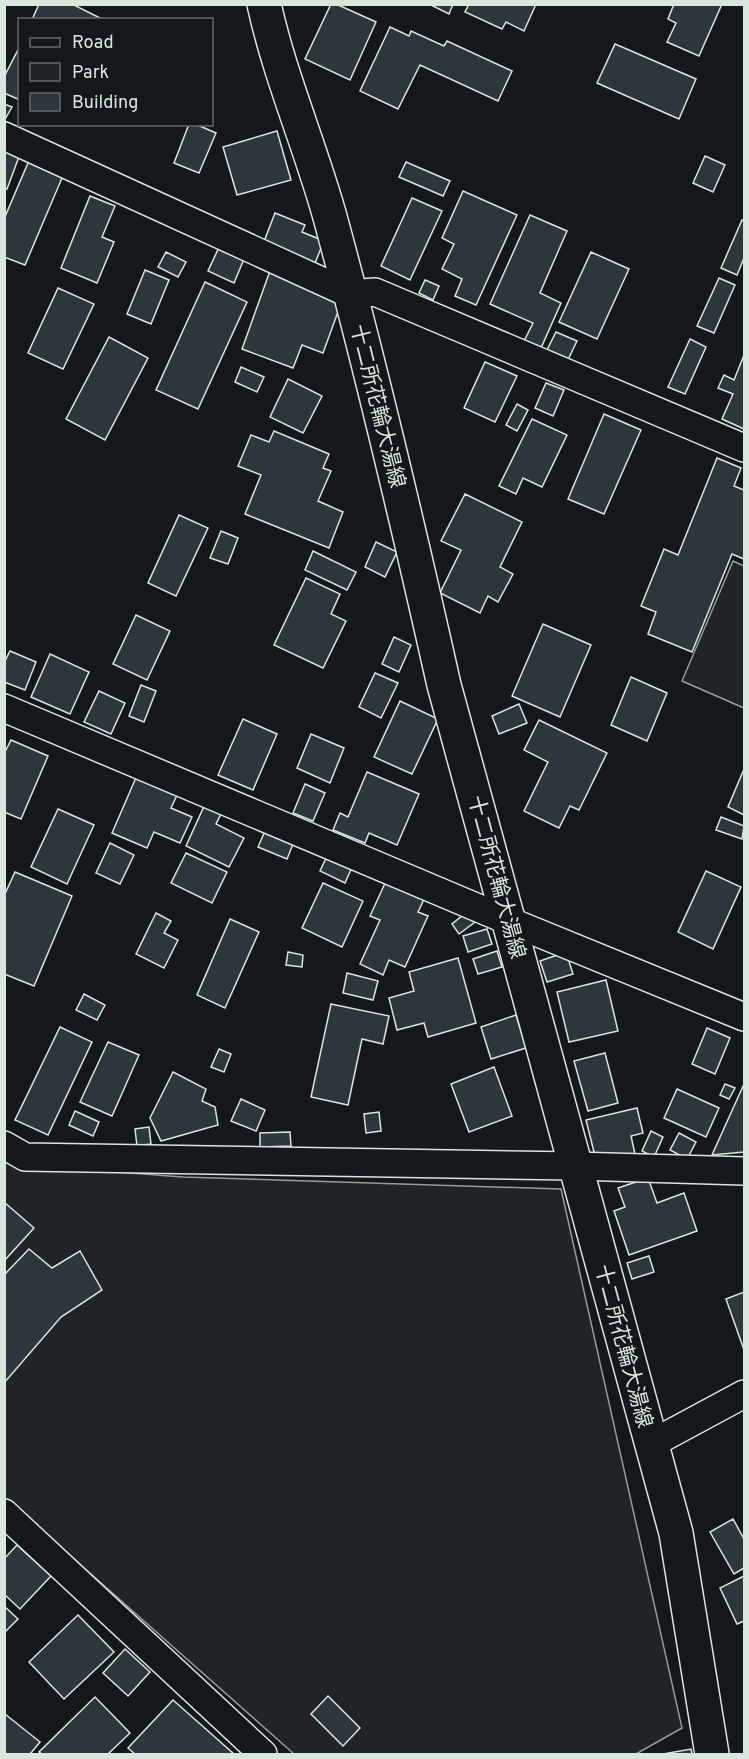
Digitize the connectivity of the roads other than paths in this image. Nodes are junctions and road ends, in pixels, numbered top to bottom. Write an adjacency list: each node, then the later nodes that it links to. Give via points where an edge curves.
1 (264, 4): 3 (main road, 十二所花輪大湯線, via 272,44 329,214)
2 (4, 136): 3 (street)
3 (350, 294): 4 (street, via 375,292); 6 (main road, 十二所花輪大湯線, via 444,685)
4 (744, 448)
5 (4, 708): 6 (street)
6 (509, 921): 7 (street); 9 (main road, 十二所花輪大湯線)
7 (744, 1017)
8 (4, 1145): 9 (street, via 25,1157)
9 (575, 1166): 10 (street); 12 (main road, 十二所花輪大湯線)
10 (744, 1171)
11 (744, 1394): 12 (street)
12 (651, 1444): 15 (main road, 十二所花輪大湯線, via 676,1533)
13 (4, 1513): 14 (street)
14 (262, 1755)
15 (712, 1755)

